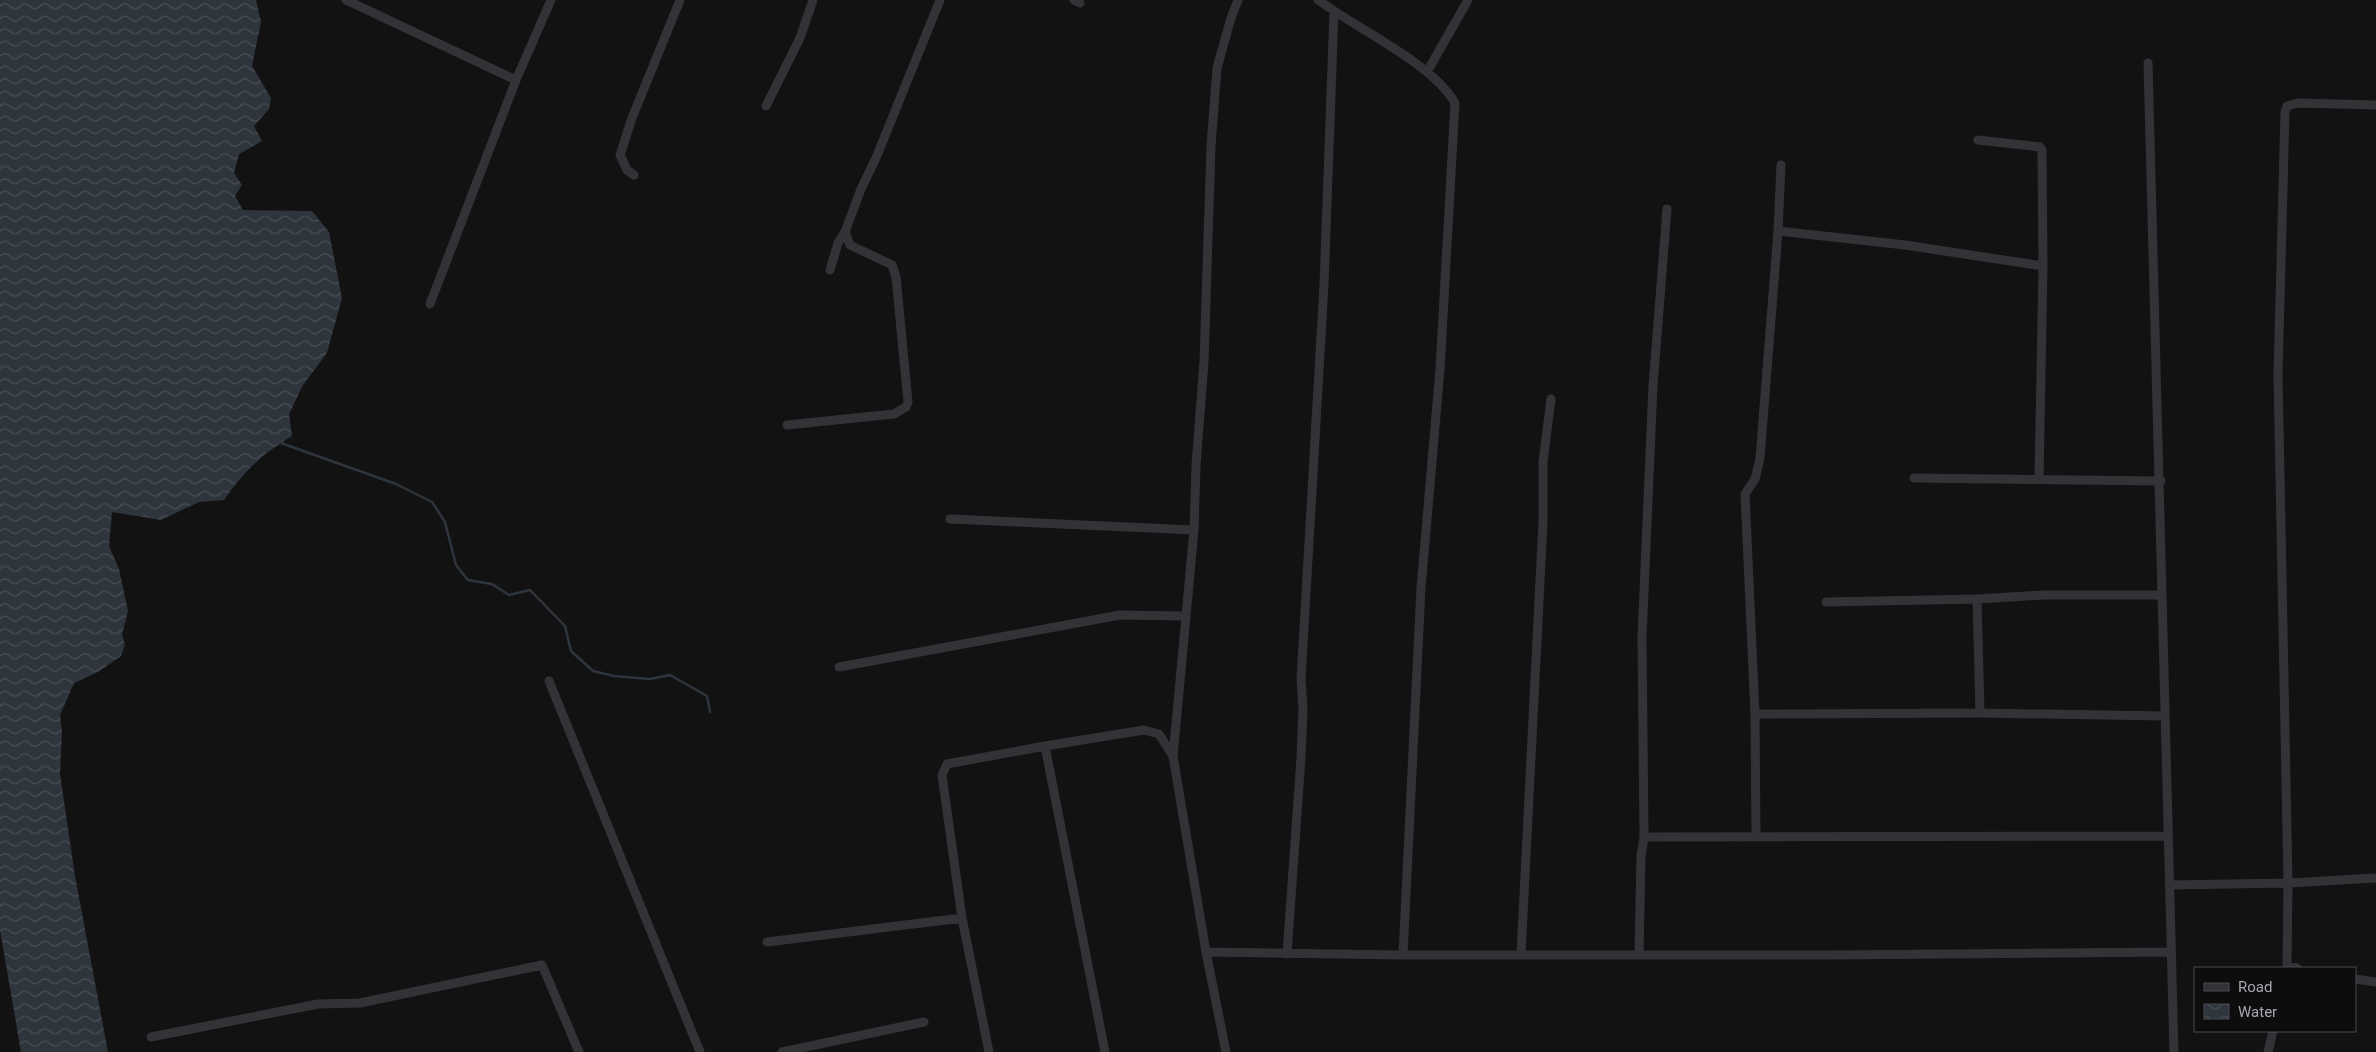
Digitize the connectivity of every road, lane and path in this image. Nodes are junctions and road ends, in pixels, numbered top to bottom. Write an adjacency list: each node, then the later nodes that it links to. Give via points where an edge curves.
1 (346, 0): 12 (street)
2 (551, 0): 12 (street)
3 (680, 0): 17 (street, via 620,155 627,170)
4 (814, 0): 14 (street, via 800,38)
5 (940, 0): 20 (street)
6 (1238, 0): 30 (street, via 1217,68)
7 (1318, 0): 9 (street)
8 (1468, 0): 11 (street)
9 (1332, 6): 11 (street); 52 (street, via 1324,285 1301,679 1302,758)
10 (2148, 63): 28 (street)
11 (1427, 72): 55 (street, via 1455,103 1440,369 1421,588)
12 (516, 80): 23 (street)
13 (2376, 104): 46 (street, via 2298,103 2287,106 2285,112 2278,375)
14 (766, 106)
15 (1978, 140): 21 (street, via 2042,150)
16 (1781, 165): 19 (street)
17 (634, 175)
18 (1667, 209): 43 (street, via 1653,386 1642,637)
19 (1778, 231): 21 (street); 38 (street, via 1760,458 1755,479 1745,494)
20 (845, 232): 22 (street); 25 (street, via 850,245 892,265 896,277 908,402 894,414)
21 (2043, 266): 27 (street)
22 (830, 270)
23 (430, 304)
24 (1551, 399): 53 (street, via 1543,462 1543,541)
25 (787, 425)
26 (1914, 478): 27 (street)
27 (2039, 479): 28 (street)
28 (2161, 481): 31 (street)
29 (950, 519): 30 (street)
30 (1194, 530): 34 (street)
31 (2162, 595): 32 (street, via 2043,595); 39 (street)
32 (1977, 599): 33 (street); 37 (street)
33 (1826, 602)
34 (1185, 616): 35 (street, via 1120,615); 41 (street)
35 (839, 667)
36 (549, 682): 63 (street)
37 (1980, 713): 38 (street); 39 (street)
38 (1756, 714): 44 (street)
39 (2165, 716): 42 (street)
40 (1045, 746): 41 (street, via 1144,730 1159,734); 48 (street, via 947,764 942,775); 66 (street)
41 (1173, 756): 50 (street)
42 (2168, 836): 44 (street); 47 (street)
43 (1644, 837): 44 (street); 54 (street)
44 (1756, 837)
45 (2376, 878): 46 (street)
46 (2288, 883): 47 (street); 56 (street)
47 (2170, 885): 51 (street)
48 (962, 918): 49 (street); 65 (street)
49 (767, 942)
50 (1206, 952): 52 (street); 67 (street)
51 (2171, 952): 54 (street); 68 (street)
52 (1288, 954): 55 (street)
53 (1521, 954): 54 (street); 55 (street)
54 (1638, 954)
55 (1404, 955)
56 (2287, 967)
57 (2356, 978): 58 (street)
58 (2376, 982)
59 (924, 1022): 64 (street)
60 (2273, 1032): 69 (street)
61 (151, 1037): 62 (street, via 318,1004 360,1003 542,965)
62 (579, 1052)
63 (700, 1052)
64 (782, 1052)
65 (989, 1052)
66 (1105, 1052)
67 (1226, 1052)
68 (2174, 1052)
69 (2268, 1052)

